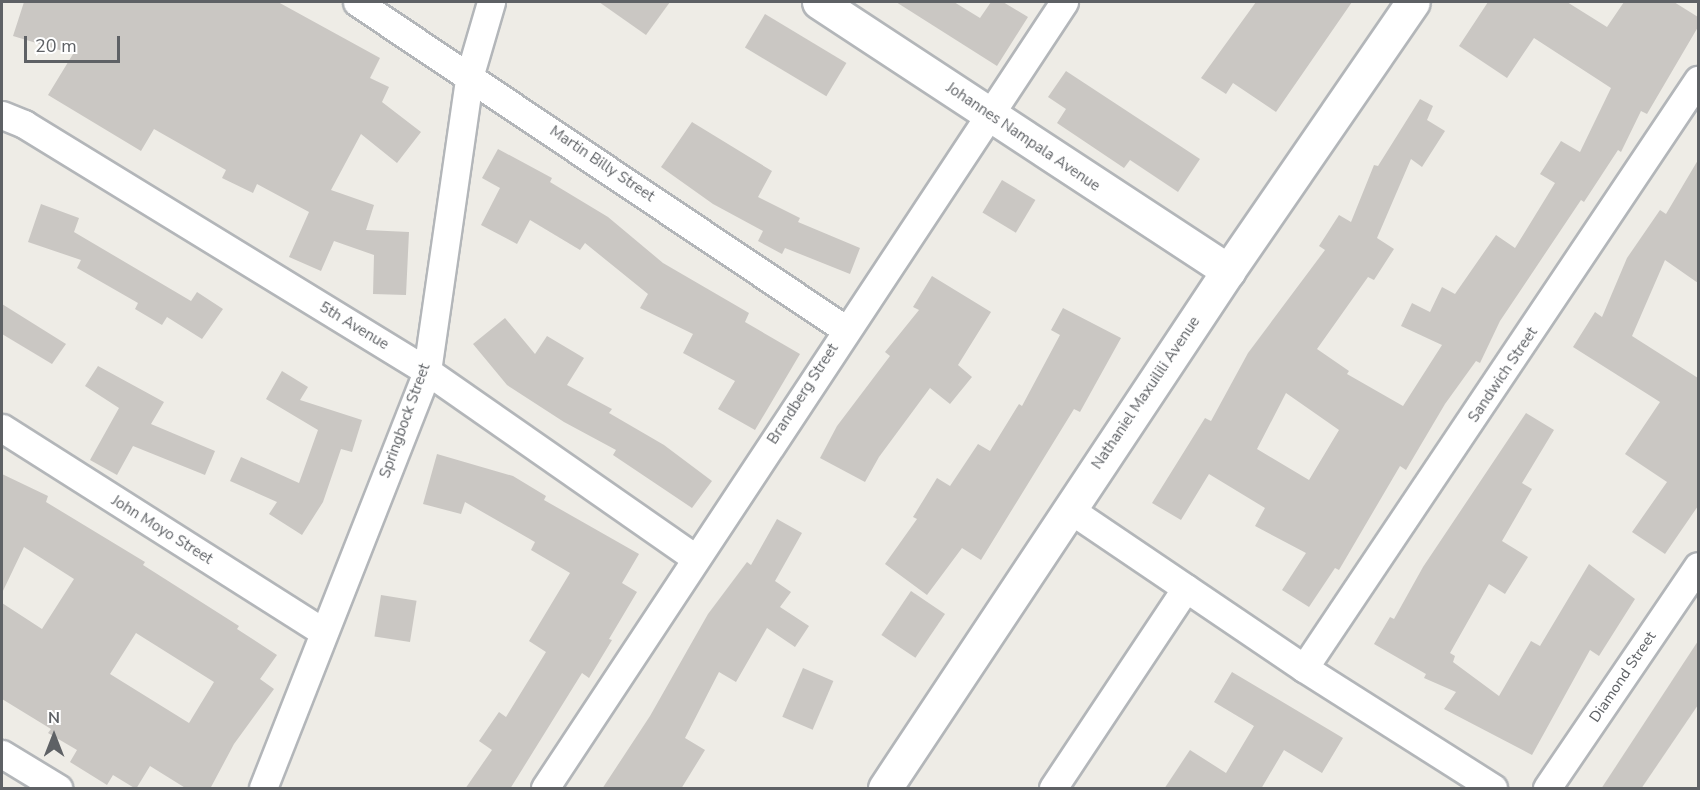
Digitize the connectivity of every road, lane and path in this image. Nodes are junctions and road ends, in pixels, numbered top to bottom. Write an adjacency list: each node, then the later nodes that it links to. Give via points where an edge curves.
1 (357, 2): 6 (street, Martin Billy Street)
2 (490, 2): 6 (street, Springbock Street)
3 (819, 2): 8 (street, Johannes Nampala Avenue)
4 (1064, 2): 8 (street, Brandberg Street)
5 (1413, 2): 10 (street, Nathaniel Maxuilili Avenue)
6 (470, 74): 11 (street, Martin Billy Street); 12 (street, Springbock Street)
7 (1698, 80): 19 (street, Sandwich Street)
8 (992, 114): 10 (street, Johannes Nampala Avenue); 11 (street, Brandberg Street)
9 (2, 115): 12 (street, 5th Avenue, via 24,124)
10 (1228, 271): 14 (street, Nathaniel Maxuilili Avenue)
11 (845, 329): 15 (street, Brandberg Street)
12 (427, 371): 15 (street, 5th Avenue); 18 (street, Springbock Street)
13 (2, 428): 18 (street, John Moyo Street)
14 (1069, 508): 17 (street); 24 (street, Nathaniel Maxuilili Avenue)
15 (694, 558): 23 (street, Brandberg Street)
16 (1698, 566): 27 (street, Diamond Street)
17 (1186, 588): 19 (street); 25 (street)
18 (323, 632): 22 (street, Springbock Street)
19 (1304, 668): 26 (street)
20 (2, 754): 21 (street)
21 (58, 789)
22 (262, 789)
23 (545, 789)
24 (885, 789)
25 (1053, 789)
26 (1493, 789)
27 (1547, 789)

